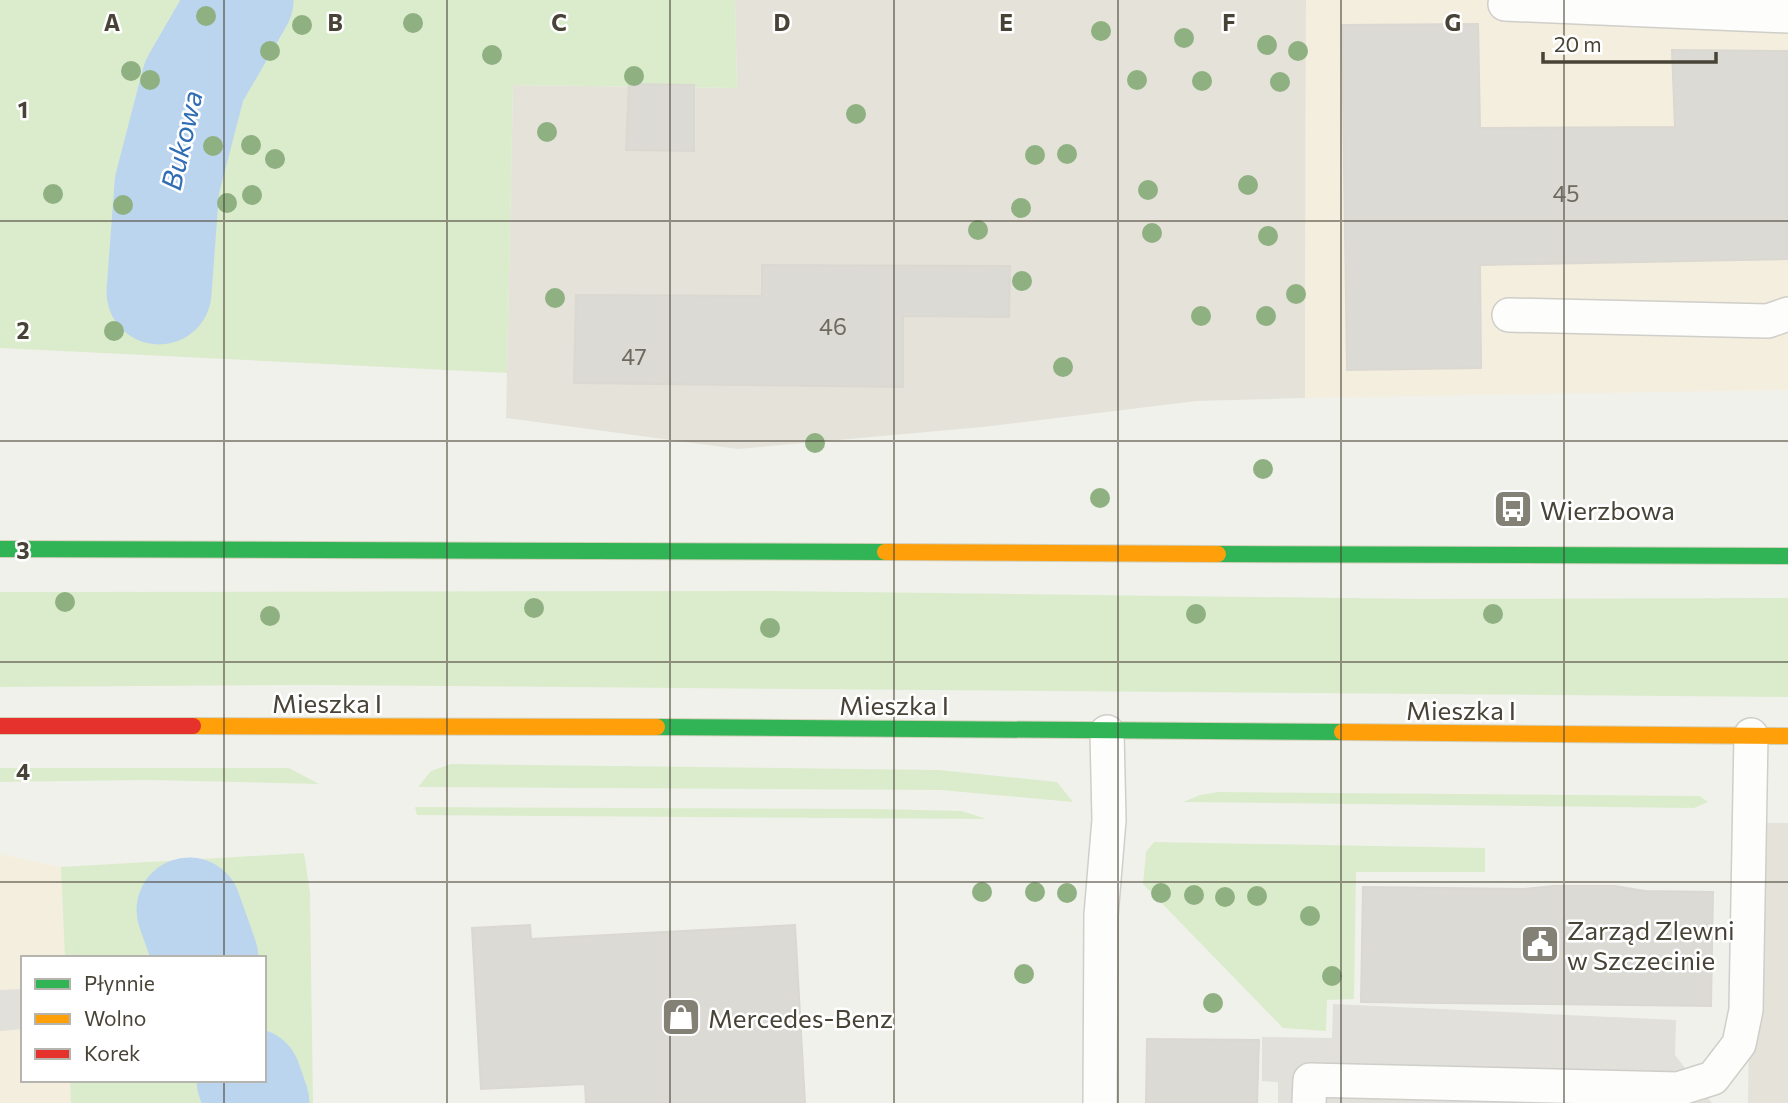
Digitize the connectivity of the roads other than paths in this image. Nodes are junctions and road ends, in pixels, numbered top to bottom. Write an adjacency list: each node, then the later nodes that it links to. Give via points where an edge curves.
1 (1505, 4): 2 (lane)
2 (1788, 16)
3 (1788, 314): 4 (lane, via 1768,321)
4 (1509, 315)
5 (0, 549): 6 (main road)
6 (1788, 556)
7 (0, 726): 8 (main road, Mieszka I)
8 (1107, 732): 9 (main road, Mieszka I); 12 (lane, via 1109,820 1101,915)
9 (1751, 735): 10 (main road, Mieszka I); 11 (lane, via 1744,1021 1739,1044 1713,1078)
10 (1788, 736)
11 (1678, 1096): 13 (lane, via 1310,1080)
12 (1100, 1103)
13 (1309, 1103)

